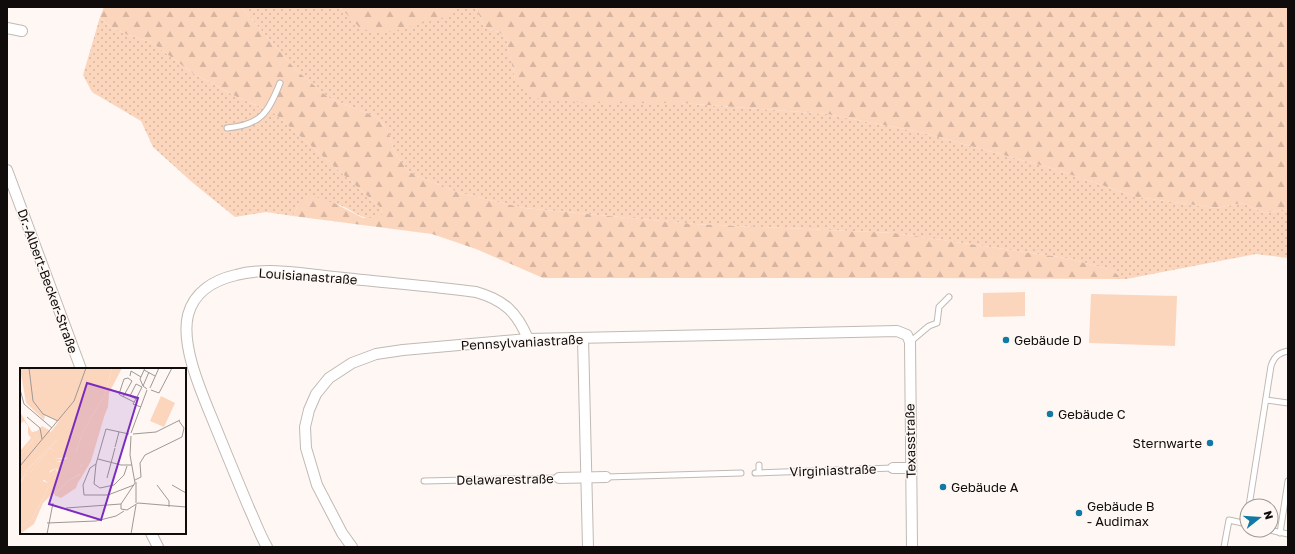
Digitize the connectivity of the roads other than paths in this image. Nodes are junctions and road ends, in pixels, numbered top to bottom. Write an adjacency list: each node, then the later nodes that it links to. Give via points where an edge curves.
1 (7, 28): 2 (street)
2 (22, 31)
3 (280, 83): 4 (lane, via 272,103 261,117 245,125)
4 (227, 128)
5 (7, 170): 11 (street, Dr.-Albert-Becker-Straße)
6 (949, 298): 8 (lane, via 939,307 937,323)
7 (583, 338): 8 (street, Pennsylvaniastraße, via 897,331); 9 (street, Pennsylvaniastraße); 20 (street)
8 (908, 338): 16 (street, Texasstraße)
9 (528, 339): 29 (street, Louisianastraße, via 516,316 508,307 498,300 476,292 288,272 254,272 221,280 197,295 187,317 190,356 202,392); 30 (street, Pennsylvaniastraße, via 376,354 352,363 329,378 316,394 309,410 305,427 306,448 317,485)
10 (1288, 351): 12 (lane, via 1281,352 1273,358)
11 (81, 368)
12 (1266, 400): 13 (lane); 23 (lane)
13 (1288, 403)
14 (759, 465): 15 (lane, Virginiastraße, via 757,473)
15 (893, 468): 16 (street, Virginiastraße)
16 (911, 468): 32 (street, Texasstraße)
17 (741, 473): 18 (lane)
18 (606, 477): 20 (street)
19 (559, 478): 20 (street, Delawarestraße); 21 (lane, Delawarestraße)
20 (586, 478): 31 (street)
21 (424, 481)
22 (1288, 481): 25 (lane)
23 (1250, 498)
24 (1239, 522): 33 (lane, via 1229,520)
25 (1280, 533): 27 (lane)
26 (152, 534): 28 (street)
27 (1288, 534)
28 (158, 547)
29 (267, 547)
30 (352, 547)
31 (588, 547)
32 (912, 547)
33 (1224, 547)

